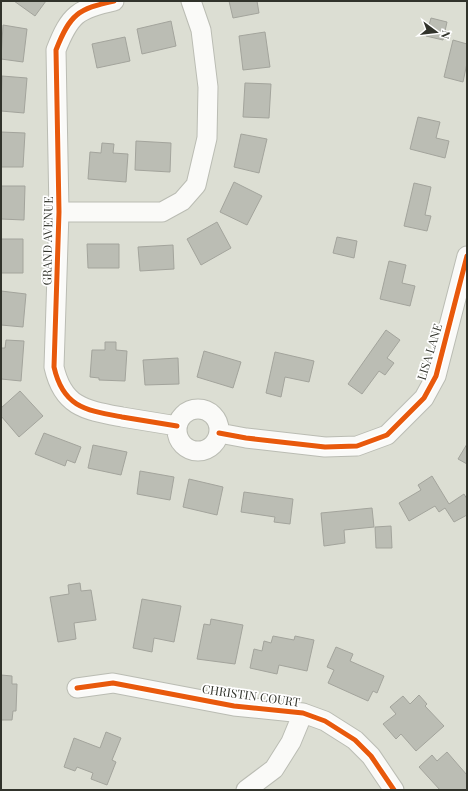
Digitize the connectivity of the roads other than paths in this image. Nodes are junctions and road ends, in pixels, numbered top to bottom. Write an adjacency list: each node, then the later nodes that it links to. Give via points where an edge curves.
1 (114, 1): 3 (street, GRAND AVENUE, via 88,7 73,18 56,50)
2 (191, 1): 3 (street, via 201,30 208,87 207,138 196,185 182,201 162,212)
3 (59, 212): 5 (street, GRAND AVENUE, via 54,367 57,383 78,405 94,412)
4 (467, 256): 6 (street, LISA LANE, via 436,376 424,398 387,435 358,446 325,447)
5 (177, 426): 6 (street, via 177,434 182,443 194,450 202,451 208,448); 6 (street, via 184,413 200,408 214,415)
6 (219, 433)
7 (77, 688): 8 (street, CHRISTIN COURT, via 113,683 234,706)
8 (303, 714): 9 (street, via 291,742 274,769); 10 (street, CHRISTIN COURT, via 325,721 355,740 371,756)
9 (246, 790)
10 (394, 790)

